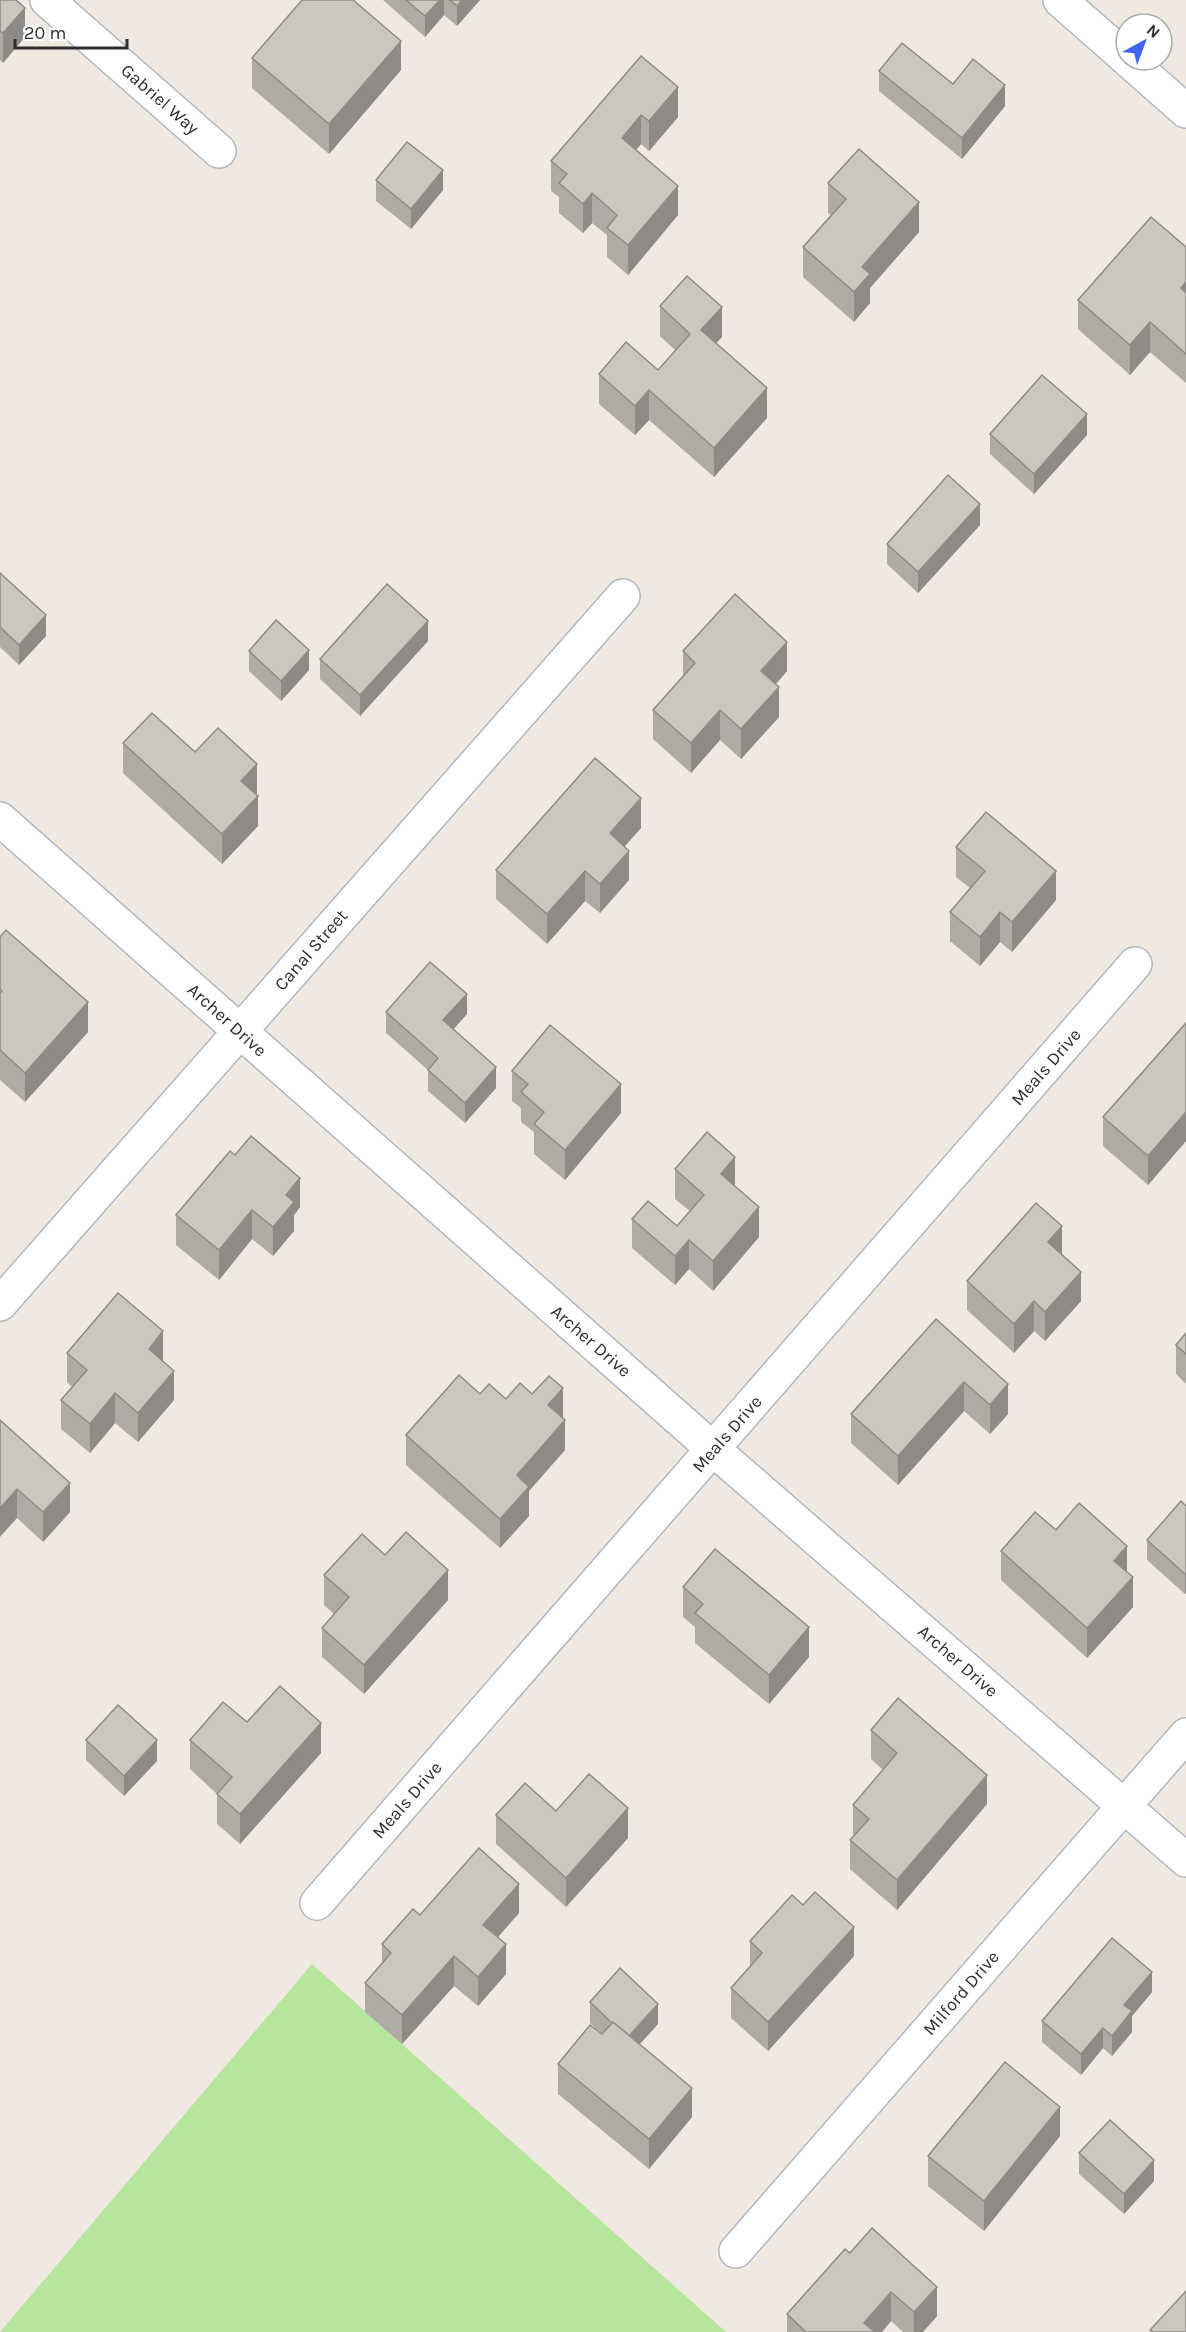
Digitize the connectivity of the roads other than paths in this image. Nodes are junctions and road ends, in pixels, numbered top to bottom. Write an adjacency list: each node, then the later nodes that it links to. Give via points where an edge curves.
1 (47, 0): 6 (street, Gabriel Way)
2 (1060, 0): 3 (street)
3 (1114, 48)
4 (1142, 72): 5 (street)
5 (1186, 111)
6 (219, 151)
7 (623, 596): 10 (street, Canal Street)
8 (0, 819): 10 (street, Archer Drive)
9 (1135, 964): 12 (street, Meals Drive)
10 (239, 1031): 11 (street, Canal Street); 12 (street, Archer Drive)
11 (0, 1304)
12 (714, 1450): 14 (street, Archer Drive); 16 (street, Meals Drive)
13 (1186, 1735): 14 (street, Milford Drive)
14 (1125, 1806): 15 (street, Archer Drive); 17 (street, Milford Drive)
15 (1186, 1860)
16 (317, 1903)
17 (736, 2251)

